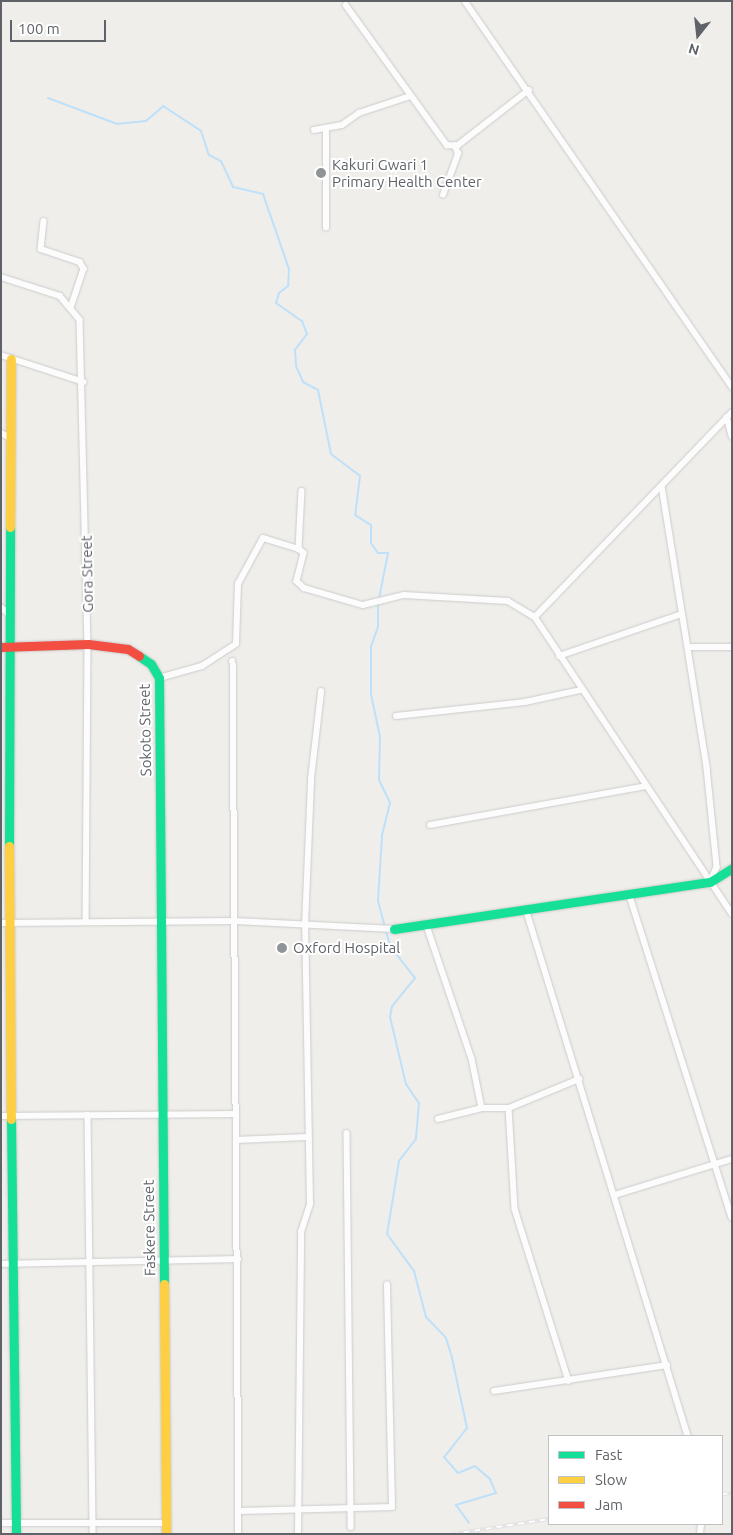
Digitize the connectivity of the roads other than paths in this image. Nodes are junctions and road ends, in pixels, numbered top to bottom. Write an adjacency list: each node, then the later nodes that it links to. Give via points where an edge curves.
1 (466, 1): 3 (street)
2 (346, 5): 4 (street)
3 (529, 90): 7 (street); 16 (street)
4 (410, 96): 6 (street, via 359,113); 7 (street, via 447,145)
5 (314, 130): 6 (street)
6 (326, 131): 10 (street)
7 (454, 146): 8 (street, via 458,154)
8 (443, 195)
9 (44, 221): 12 (street, via 41,249 80,262 84,269)
10 (326, 228)
11 (1, 277): 12 (street, via 60,296)
12 (72, 308): 15 (street, Gora Street, via 80,320)
13 (1, 355): 14 (street)
14 (11, 358): 15 (street); 19 (street)
15 (84, 382): 28 (street, Gora Street)
16 (732, 388)
17 (732, 412): 18 (street)
18 (726, 417): 20 (street); 21 (street)
19 (5, 435): 26 (street)
20 (732, 436)
21 (662, 486): 25 (street); 27 (street)
22 (302, 491): 23 (street)
23 (299, 549): 27 (street, via 304,552 300,585 356,604 404,595 508,601); 34 (street, via 263,538 238,584 236,644 202,666)
24 (1, 607): 26 (street)
25 (682, 614): 30 (street); 32 (street)
26 (10, 615): 29 (street)
27 (536, 617): 32 (street)
28 (88, 644): 29 (street, Sokoto Street); 34 (street, Sokoto Street, via 128,649 151,664); 46 (street, Gora Street)
29 (5, 647): 38 (street)
30 (688, 647): 31 (street); 42 (street, via 717,867)
31 (732, 647)
32 (558, 656): 35 (street)
33 (233, 661): 47 (street)
34 (159, 678): 48 (street, Sokoto Street)
35 (581, 690): 37 (street, via 525,702); 39 (street)
36 (321, 692): 50 (street, via 311,779)
37 (396, 716)
38 (5, 718): 49 (street)
39 (646, 786): 40 (street); 42 (street)
40 (430, 825)
41 (732, 868): 42 (street)
42 (710, 882): 43 (street); 45 (street)
43 (629, 893): 44 (street); 65 (street)
44 (527, 912): 51 (street); 53 (street)
45 (732, 913)
46 (86, 921): 48 (street); 49 (street)
47 (235, 921): 48 (street); 50 (street); 56 (street)
48 (162, 922): 59 (street, Faskere Street)
49 (5, 923): 58 (street)
50 (306, 925): 52 (street); 62 (street)
51 (427, 926): 52 (street); 54 (street, via 472,1059)
52 (394, 929)
53 (579, 1079): 55 (street); 66 (street)
54 (482, 1108): 55 (street); 60 (street)
55 (509, 1108): 75 (street, via 515,1209)
56 (236, 1114): 59 (street); 63 (street)
57 (88, 1115): 58 (street); 59 (street); 70 (street)
58 (6, 1116): 72 (street)
59 (160, 1116): 69 (street, Faskere Street)
60 (438, 1118)
61 (347, 1133): 80 (street)
62 (306, 1137): 63 (street); 78 (street, via 310,1204 300,1232)
63 (236, 1140): 68 (street)
64 (732, 1158): 65 (street)
65 (716, 1163): 66 (street); 67 (street)
66 (615, 1195): 74 (street)
67 (732, 1217)
68 (238, 1259): 69 (street); 79 (street)
69 (164, 1261): 70 (street); 83 (street, Faskere Street)
70 (90, 1263): 72 (street); 84 (street)
71 (1, 1264): 72 (street)
72 (12, 1264): 82 (street)
73 (387, 1284): 80 (street, via 392,1507)
74 (667, 1365): 75 (street); 77 (street)
75 (569, 1381): 76 (street)
76 (494, 1391)
77 (688, 1435)
78 (298, 1510): 79 (street); 80 (street); 90 (street)
79 (240, 1511): 89 (street)
80 (349, 1511): 85 (street)
81 (1, 1523): 82 (street)
82 (16, 1523): 84 (street); 86 (street)
83 (165, 1523): 84 (street); 88 (street, Faskere Street)
84 (93, 1524): 87 (street)
85 (352, 1527)
86 (16, 1534)
87 (93, 1534)
88 (166, 1534)
89 (239, 1534)
90 (298, 1534)

